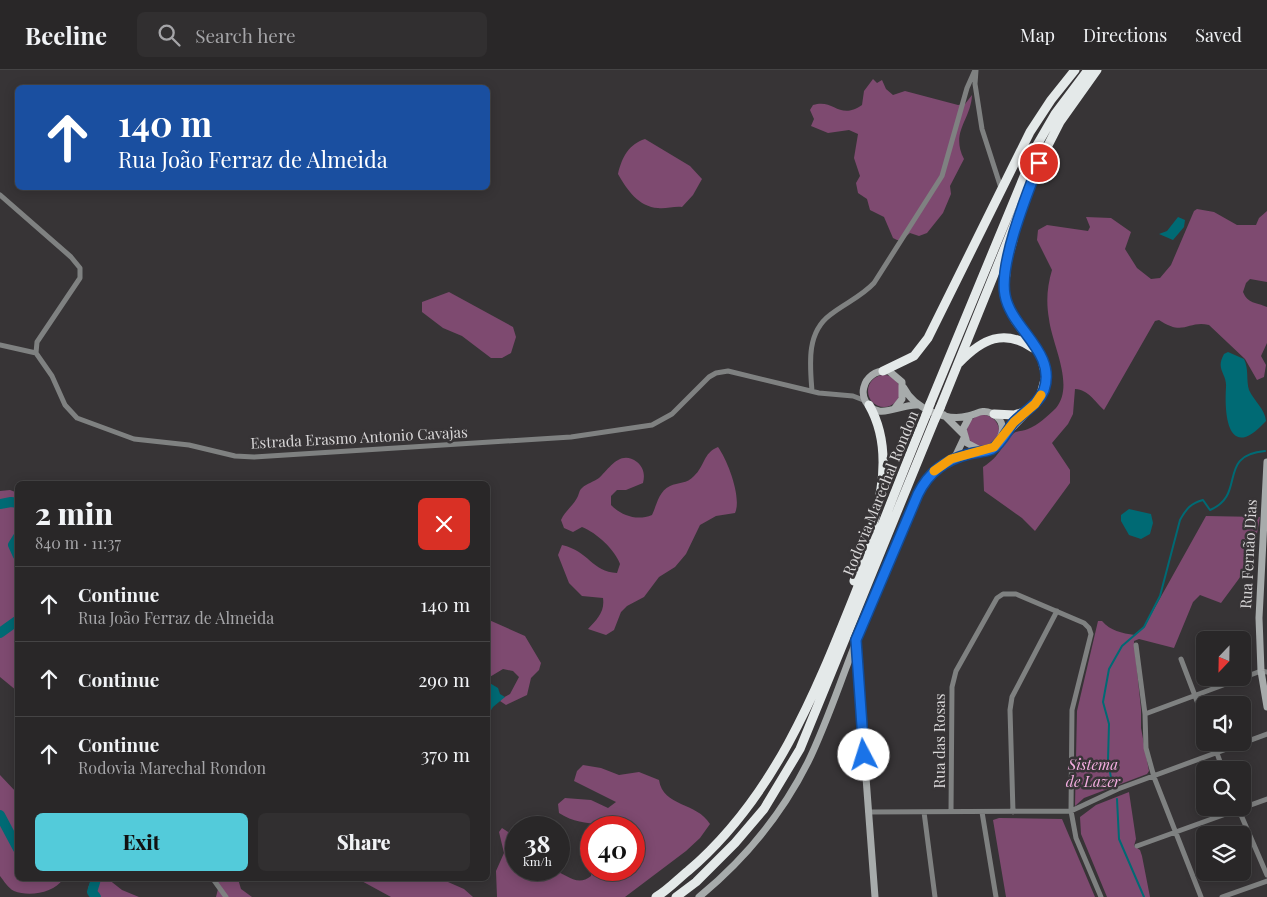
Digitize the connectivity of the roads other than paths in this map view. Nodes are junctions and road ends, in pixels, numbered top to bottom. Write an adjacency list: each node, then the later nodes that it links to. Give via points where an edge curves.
1 (975, 70): 5 (street, via 982,129); 17 (street, via 942,176 874,283 862,296 828,316 814,337 809,358)
2 (1075, 70): 6 (highway, via 1035,123)
3 (1088, 70): 34 (highway, Rodovia Marechal Rondon, bridge, via 1055,114 1037,145)
4 (1097, 70): 8 (highway, Rodovia Marechal Rondon, via 1060,122)
5 (996, 169): 6 (street); 7 (street)
6 (1010, 171): 7 (highway)
7 (1002, 189): 14 (highway, via 928,338 914,356)
8 (1027, 194): 11 (highway, via 1007,262 1004,293 1015,320); 13 (highway, Rodovia Marechal Rondon)
9 (0, 195): 12 (street, via 80,268 80,278 36,342)
10 (0, 345): 12 (street)
11 (1039, 353): 13 (highway, via 1022,341 1000,337 980,345); 22 (highway, via 1046,369 1046,383 1040,398)
12 (38, 355): 17 (street, Estrada Erasmo Antonio Cavajas, via 52,376 65,406 77,418 134,439 189,444 235,456 254,457 571,437 652,425 672,414 716,372 728,371)
13 (956, 366): 23 (highway, Rodovia Marechal Rondon)
14 (883, 371): 15 (main road, via 894,374); 16 (main road, via 869,376)
15 (904, 388): 20 (main road); 21 (main road, via 902,399)
16 (863, 390): 18 (street); 19 (main road)
17 (812, 391): 18 (street, Estrada Erasmo Antonio Cavajas)
18 (853, 396): 19 (street, Estrada Erasmo Antonio Cavajas)
19 (868, 403): 21 (main road, via 884,411); 34 (highway, via 881,437 882,486)
20 (918, 405): 21 (main road); 23 (main road)
21 (895, 408)
22 (1024, 412): 24 (highway); 27 (highway)
23 (940, 414): 25 (main road); 26 (main road); 66 (highway, Rodovia Marechal Rondon, via 791,765 764,809 735,843)
24 (994, 414): 25 (main road, via 979,411); 27 (main road, via 1002,424)
25 (970, 416): 26 (main road, via 964,424)
26 (964, 436): 28 (main road, via 971,447); 29 (main road, via 960,450)
27 (1002, 437): 28 (main road, via 994,447)
28 (982, 451): 29 (main road)
29 (951, 459): 37 (main road, via 937,468 922,485)
30 (1267, 462): 31 (main road, Rua Fernão Dias)
31 (1266, 518): 32 (main road, Rua Fernão Dias)
32 (1264, 567): 35 (main road, Rua Fernão Dias)
33 (1057, 611): 53 (street, Rua das Rosas, via 1016,594 1003,594 997,598 956,671 952,687); 55 (street, via 1012,697); 56 (street, via 1084,623 1091,634 1072,710)
34 (845, 618): 65 (highway, Rodovia Marechal Rondon, via 795,730 773,772 745,814 701,860)
35 (1259, 618): 36 (street); 40 (main road, Rua Fernão Dias)
36 (1267, 618)
37 (856, 640): 51 (main road); 67 (main road, via 825,724 792,790 758,839)
38 (1136, 645): 44 (street)
39 (1181, 659): 42 (street)
40 (1264, 672): 41 (street); 43 (main road, Rua Fernão Dias)
41 (1199, 696)
42 (1196, 697): 44 (street)
43 (1267, 707)
44 (1145, 714): 48 (street, via 1146,748)
45 (1267, 734): 46 (street)
46 (1216, 753): 47 (street); 48 (street)
47 (1219, 761)
48 (1154, 776): 56 (street, via 1094,799); 59 (street)
49 (1267, 799): 50 (street)
50 (1251, 804)
51 (868, 812): 52 (street); 68 (main road)
52 (924, 812): 53 (street); 69 (street)
53 (951, 812): 54 (street)
54 (982, 812): 55 (street); 70 (street)
55 (1013, 812): 56 (street)
56 (1071, 812): 71 (street, via 1076,838)
57 (1218, 816): 59 (street)
58 (1241, 816): 61 (street)
59 (1177, 832): 60 (street); 72 (street)
60 (1136, 846)
61 (1267, 875)
62 (214, 881): 64 (street)
63 (1267, 881): 73 (street)
64 (226, 897)
65 (656, 897)
66 (676, 897)
67 (699, 897)
68 (875, 897)
69 (935, 897)
70 (996, 897)
71 (1101, 897)
72 (1201, 897)
73 (1222, 897)

